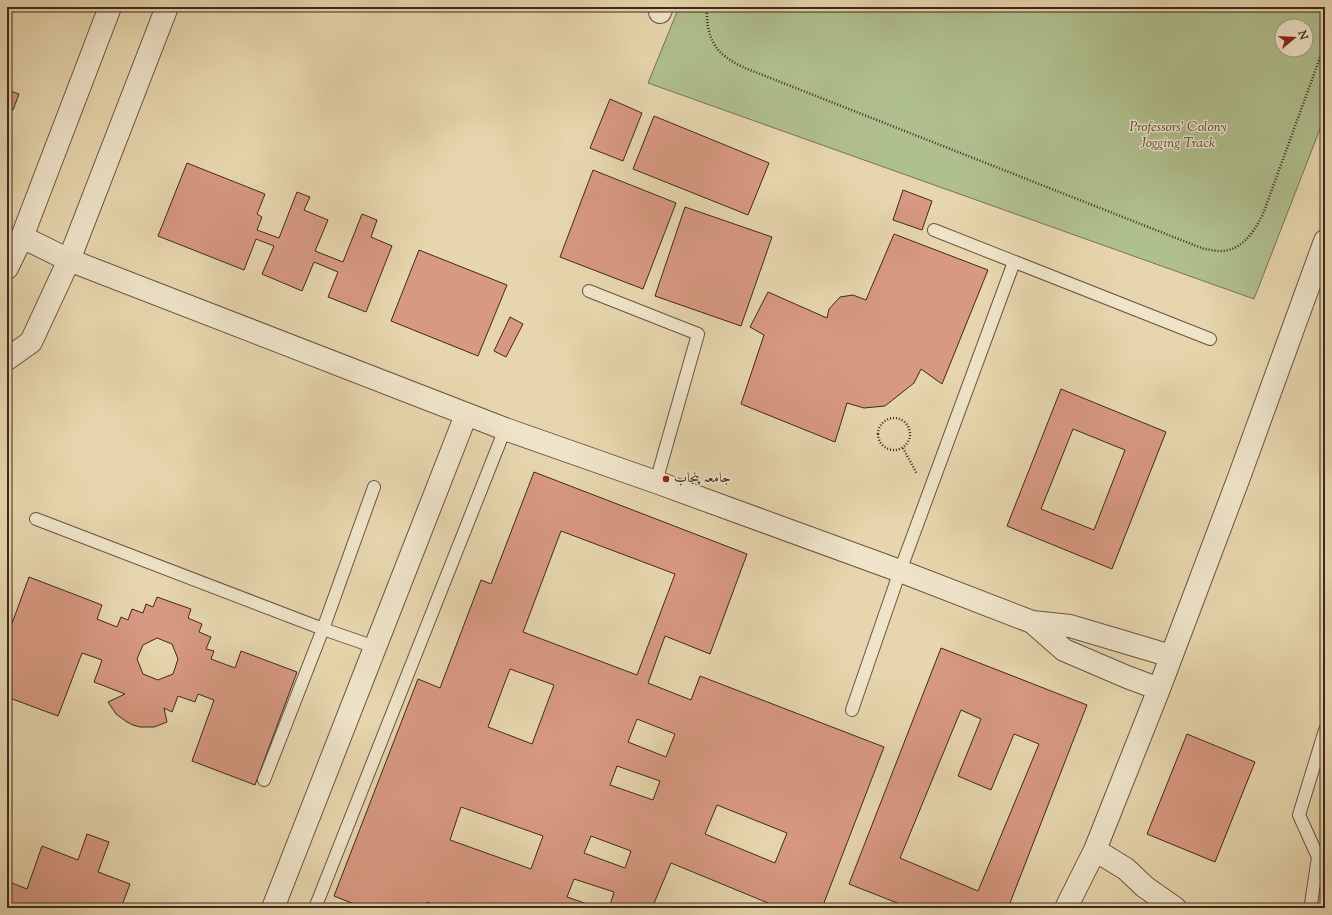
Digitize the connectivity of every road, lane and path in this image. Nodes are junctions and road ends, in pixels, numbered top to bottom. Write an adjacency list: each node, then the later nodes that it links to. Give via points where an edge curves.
1 (110, 7): 6 (street)
2 (167, 7): 8 (street)
3 (708, 7): 4 (path, via 708,30 714,45 725,57 745,68 1204,249 1220,251 1234,249 1256,229)
4 (1325, 44)
5 (934, 230): 9 (lane)
6 (22, 237): 8 (street); 10 (street)
7 (1325, 241): 25 (street)
8 (69, 260): 13 (street, via 31,342); 14 (street)
9 (1014, 262): 12 (lane); 19 (lane)
10 (7, 268)
11 (589, 291): 17 (lane, via 698,334)
12 (1210, 339)
13 (7, 359)
14 (466, 415): 15 (street); 24 (street)
15 (505, 429): 17 (street); 32 (lane)
16 (903, 448): 16 (path, via 889,450 878,441 879,426 884,421 898,418 905,422 910,435); 19 (path)
17 (656, 482): 21 (street)
18 (374, 487): 23 (lane)
19 (928, 496): 21 (lane)
20 (36, 519): 23 (lane)
21 (900, 570): 22 (street); 27 (lane)
22 (1032, 622): 25 (street, via 1070,626); 26 (street, via 1064,650)
23 (322, 629): 24 (lane); 29 (lane)
24 (375, 647): 31 (street)
25 (1171, 656): 26 (street)
26 (1159, 689): 30 (street)
27 (852, 710)
28 (1325, 730): 35 (lane, via 1299,815 1318,857)
29 (264, 780)
30 (1095, 850): 33 (street); 34 (street, via 1126,869 1145,887)
31 (273, 908)
32 (315, 908)
33 (1066, 908)
34 (1175, 908)
35 (1309, 908)

